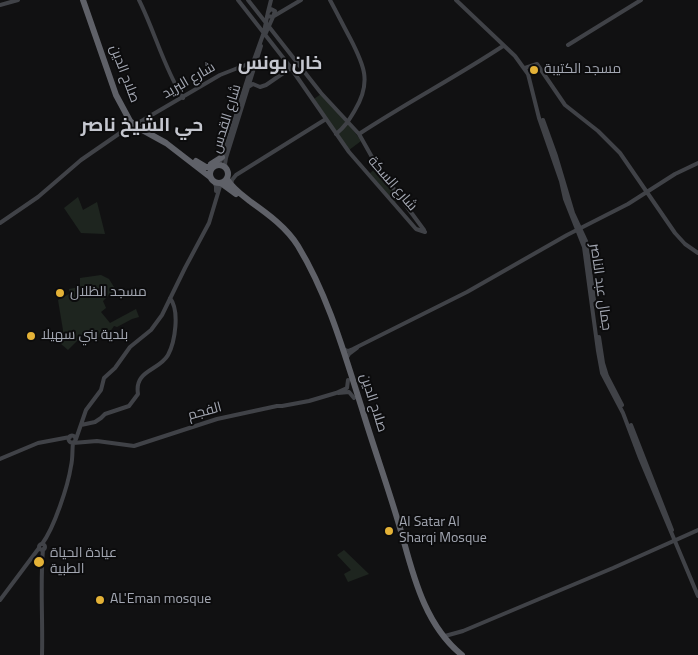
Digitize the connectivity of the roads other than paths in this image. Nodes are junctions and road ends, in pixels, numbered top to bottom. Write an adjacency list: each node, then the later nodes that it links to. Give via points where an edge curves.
1 (18, 0): 12 (main road)
2 (83, 0): 21 (highway, صلاح الدين)
3 (88, 0): 21 (highway, صلاح الدين)
4 (140, 0): 26 (main road, via 169,72)
5 (238, 0): 16 (main road, شارع السكة)
6 (248, 0): 14 (main road, شارع السكة)
7 (300, 0): 13 (main road)
8 (331, 0): 27 (main road, via 364,70 364,91); 32 (main road, via 365,67 366,93 351,120)
9 (457, 0): 18 (main road, جمال عبد الناصر); 23 (main road, جمال عبد الناصر, via 515,53)
10 (641, 0): 17 (main road)
11 (271, 1): 13 (main road, شارع القدس)
12 (0, 5)
13 (271, 13): 14 (main road); 15 (main road, شارع القدس)
14 (262, 17): 15 (main road, شارع السكة)
15 (267, 24): 16 (main road, شارع القدس); 19 (main road, شارع السكة)
16 (264, 34): 20 (main road, شارع القدس); 22 (main road, شارع السكة); 25 (main road, شارع القدس)
17 (568, 45)
18 (503, 46): 23 (main road, جمال عبد الناصر); 35 (main road)
19 (297, 61): 22 (main road); 28 (main road, شارع السكة)
20 (253, 62): 24 (main road, شارع القدس); 26 (main road, شارع البريد, via 220,75)
21 (108, 65): 31 (highway, صلاح الدين, via 120,104 130,121)
22 (290, 66): 25 (main road, via 266,85); 29 (main road, شارع السكة)
23 (526, 68): 44 (main road, via 537,64 566,105 620,153); 46 (main road, جمال عبد الناصر, via 565,199)
24 (250, 71): 26 (main road, شارع البريد, via 226,74); 37 (main road, شارع القدس)
25 (248, 87): 41 (main road, شارع القدس)
26 (184, 98): 31 (main road, شارع البريد); 33 (main road, شارع البريد, via 148,120)
27 (354, 112): 28 (main road, via 348,115); 30 (main road)
28 (339, 113): 30 (main road, شارع السكة)
29 (325, 118): 34 (main road, شارع السكة); 41 (main road, via 232,176); 42 (main road, via 236,175)
30 (348, 122): 32 (main road, شارع السكة); 34 (main road)
31 (136, 124): 33 (highway, صلاح الدين); 36 (highway, صلاح الدين); 45 (main road, شارع البريد, via 81,160 45,192)
32 (352, 126): 35 (main road, شارع السكة)
33 (148, 128): 36 (highway, صلاح الدين)
34 (336, 134): 35 (main road, شارع السكة, via 416,229 425,232 377,166)
35 (359, 134)
36 (182, 153): 39 (highway, صلاح الدين); 41 (highway, صلاح الدين)
37 (222, 157): 39 (highway); 40 (main road, شارع القدس)
38 (698, 163): 44 (main road)
39 (202, 165): 40 (highway, صلاح الدين)
40 (216, 166): 41 (highway, via 223,166); 41 (highway, via 210,171)
41 (221, 178): 42 (highway, صلاح الدين); 43 (main road); 56 (main road, via 207,224 166,304 154,324 129,346 103,377 99,391 83,414)
42 (230, 188): 43 (main road); 49 (highway, صلاح الدين, via 267,213 292,237)
43 (218, 192): 48 (main road, via 205,232)
44 (647, 192): 46 (main road); 47 (main road, via 675,233)
45 (0, 223)
46 (580, 229): 50 (main road, via 433,310); 61 (main road, جمال عبد الناصر, via 602,373 624,413)
47 (698, 252)
48 (170, 298): 56 (main road, via 157,323 130,347 104,378 101,390 86,410); 56 (main road, via 176,320 168,355 141,378 138,394 129,406)
49 (329, 317): 51 (highway, صلاح الدين); 53 (highway, صلاح الدين)
50 (358, 347): 51 (main road); 52 (main road)
51 (342, 349): 52 (highway, صلاح الدين)
52 (346, 360): 59 (highway, صلاح الدين)
53 (348, 380): 54 (main road, via 347,388); 55 (highway, صلاح الدين)
54 (336, 393): 55 (main road, via 349,392); 57 (main road, الفجم, via 217,419 134,446)
55 (354, 398): 59 (highway, صلاح الدين)
56 (80, 427): 57 (main road)
57 (73, 440): 58 (main road, الفجم, via 38,443); 62 (main road, via 71,468)
58 (0, 459)
59 (377, 461): 63 (highway, صلاح الدين)
60 (698, 530): 61 (main road)
61 (674, 540): 64 (main road, جمال عبد الناصر); 66 (main road)
62 (42, 547): 65 (main road); 69 (main road)
63 (417, 591): 67 (highway, صلاح الدين); 70 (highway, صلاح الدين, via 436,634)
64 (698, 596)
65 (0, 600)
66 (463, 632): 67 (main road, via 448,636); 68 (main road, via 453,638)
67 (441, 634): 68 (highway, صلاح الدين)
68 (452, 647): 71 (highway, صلاح الدين)
69 (42, 655)
70 (455, 655)
71 (462, 655)

